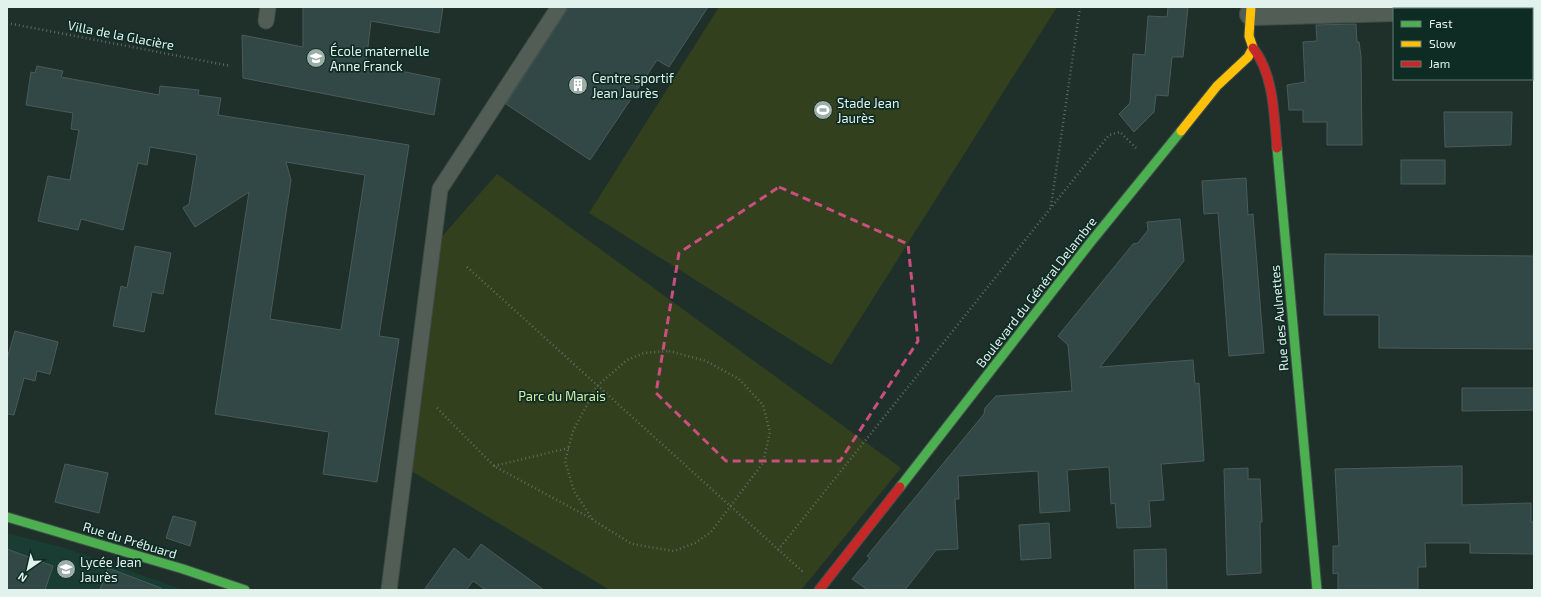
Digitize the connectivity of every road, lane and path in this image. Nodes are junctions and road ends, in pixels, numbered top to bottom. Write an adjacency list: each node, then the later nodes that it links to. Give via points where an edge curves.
1 (559, 7): 23 (lane, via 440,189)
2 (1080, 7): 11 (path)
3 (1534, 7): 4 (street)
4 (1497, 8)
5 (1251, 10): 6 (street); 8 (street, via 1249,36)
6 (1393, 10)
7 (7, 23): 9 (path, Villa de la Glacière)
8 (1253, 48): 10 (street, Boulevard du Général Delambre, via 1248,57 1217,86); 24 (street, Rue des Aulnettes, via 1260,57 1272,96)
9 (231, 66)
10 (1154, 164): 11 (path, via 1120,132 1109,135); 21 (street, Boulevard du Général Delambre)
11 (1051, 207): 20 (path)
12 (467, 267): 13 (path)
13 (597, 386): 15 (path, via 573,431); 17 (path); 17 (path, via 627,360 644,354 669,351 706,361 739,379 763,405 770,432 763,464)
14 (438, 408): 16 (path)
15 (569, 448): 16 (path); 19 (path, via 565,461 574,491)
16 (494, 466): 19 (path)
17 (730, 507): 19 (path, via 711,532 695,543 674,551 632,544); 20 (path)
18 (7, 517): 22 (street, Rue du Prébuard)
19 (593, 520)
20 (778, 550): 21 (path)
21 (820, 589)
22 (245, 590)
23 (389, 590)
24 (1317, 590)

